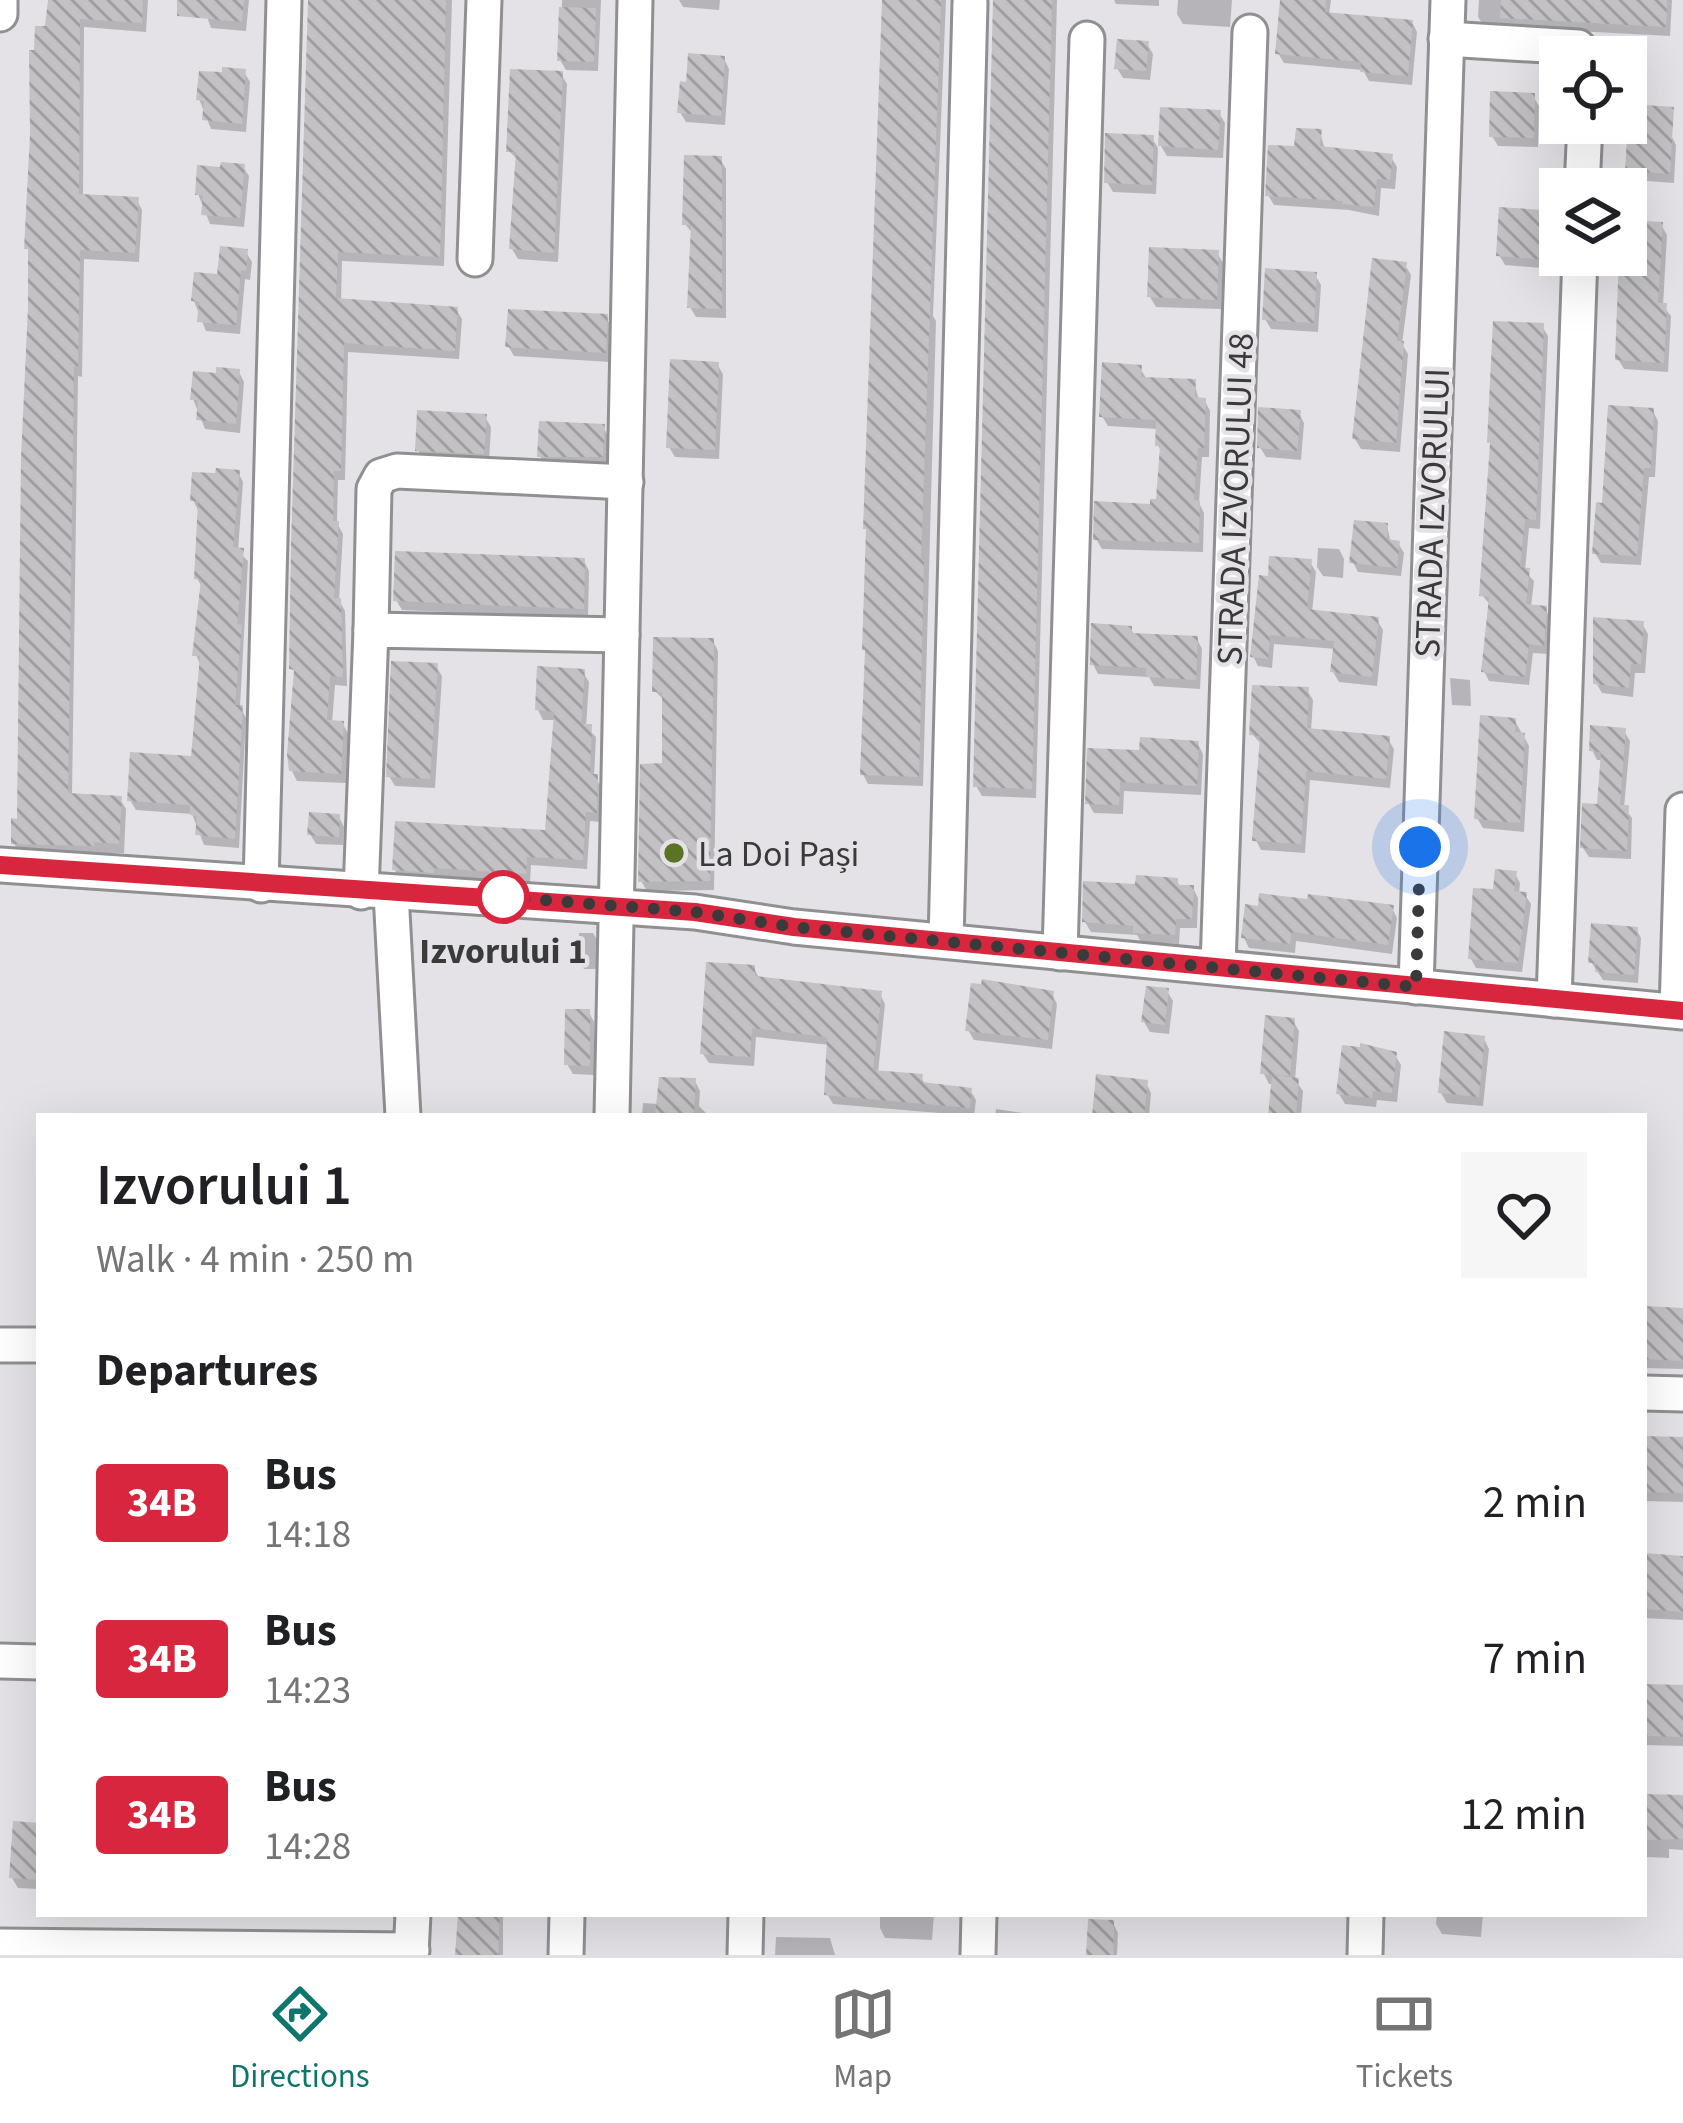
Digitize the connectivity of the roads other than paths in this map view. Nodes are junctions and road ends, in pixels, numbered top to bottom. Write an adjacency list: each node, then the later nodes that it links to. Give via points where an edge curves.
1 (0, 0): 7 (street)
2 (284, 0): 19 (street)
3 (484, 0): 12 (street)
4 (635, 0): 14 (street)
5 (1448, 0): 10 (street, STRADA IZVORULUI)
6 (970, 3): 22 (street)
7 (0, 14)
8 (1250, 32): 24 (street, STRADA IZVORULUI 48)
9 (1087, 39): 23 (street)
10 (1446, 39): 11 (street); 25 (street, STRADA IZVORULUI)
11 (1539, 45)
12 (476, 259)
13 (1579, 276): 26 (street)
14 (626, 482): 15 (street, via 381,476 374,489); 16 (street)
15 (371, 630): 16 (street); 20 (street)
16 (622, 635): 21 (street)
17 (1683, 810): 27 (street)
18 (0, 865): 19 (street)
19 (261, 885): 20 (street)
20 (376, 892): 21 (street); 28 (street)
21 (616, 905): 22 (street); 29 (street)
22 (946, 941): 23 (street)
23 (1060, 952): 24 (street)
24 (1218, 966): 25 (street)
25 (1416, 987): 26 (street)
26 (1554, 1000): 27 (street)
27 (1680, 1011)
28 (403, 1113)
29 (612, 1113)
30 (0, 1345): 31 (street)
31 (36, 1346)
32 (1647, 1393): 33 (street)
33 (1683, 1394)
34 (0, 1661): 35 (street)
35 (36, 1662)
36 (413, 1917): 42 (street)
37 (567, 1917): 43 (street)
38 (746, 1917): 44 (street)
39 (979, 1917): 45 (street)
40 (1366, 1917): 46 (street)
41 (0, 1946): 42 (street)
42 (412, 1953)
43 (566, 1955)
44 (745, 1955)
45 (978, 1955)
46 (1365, 1955)

